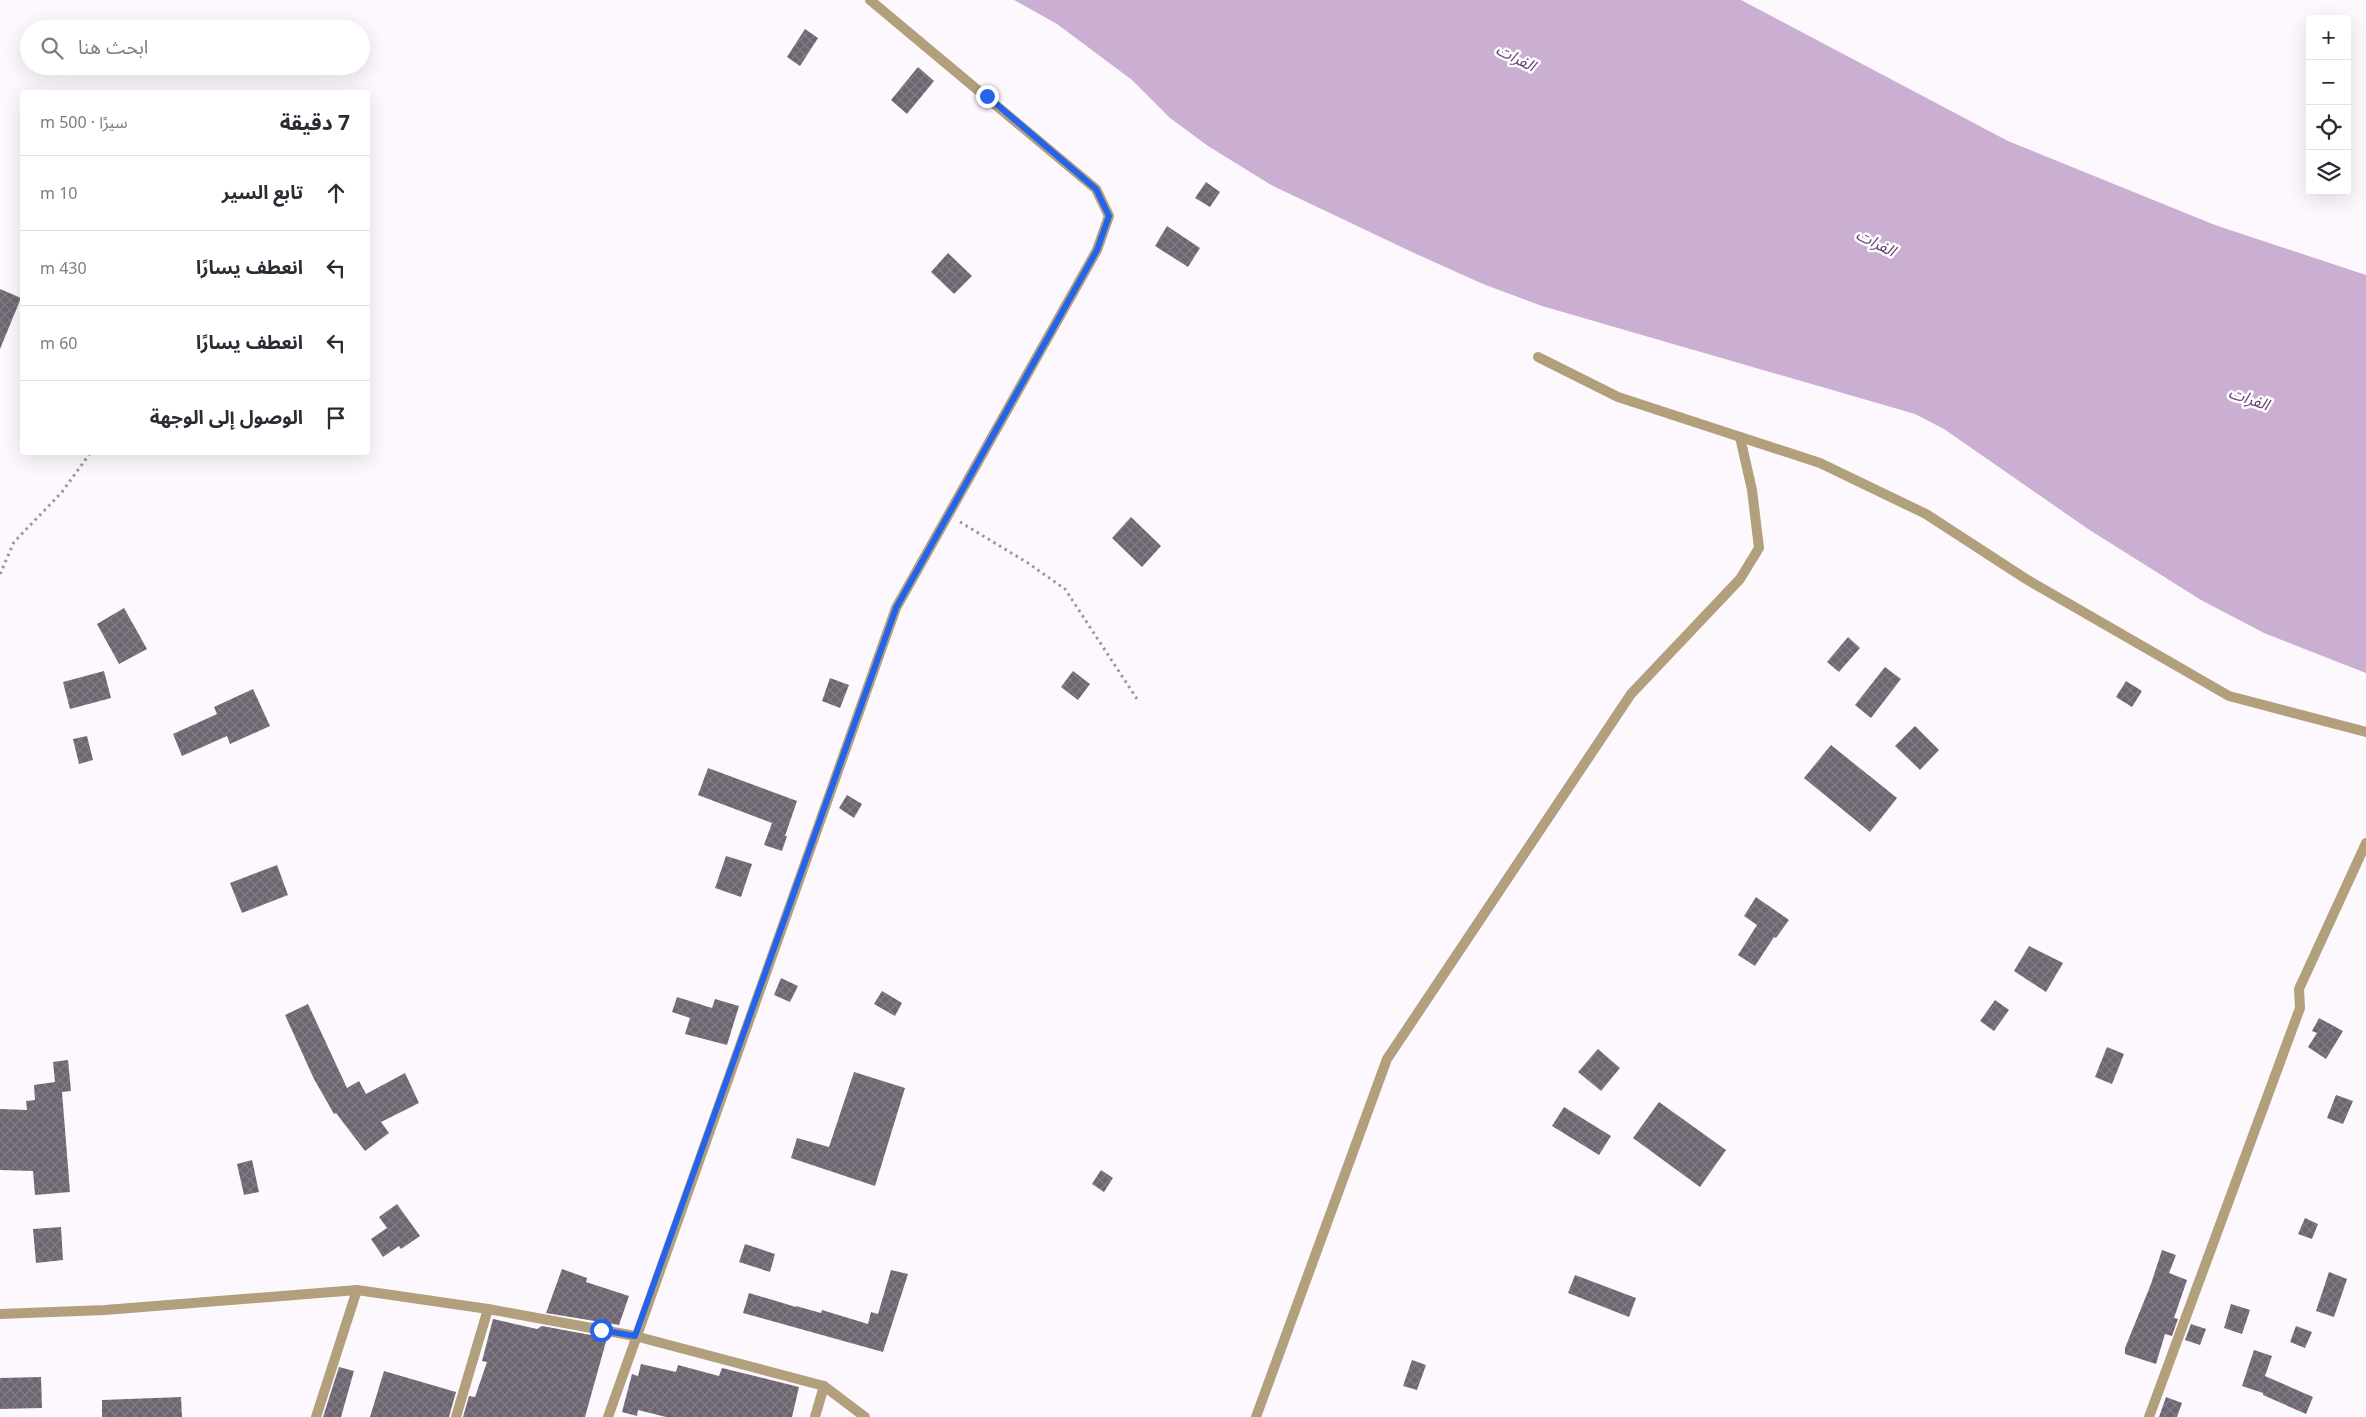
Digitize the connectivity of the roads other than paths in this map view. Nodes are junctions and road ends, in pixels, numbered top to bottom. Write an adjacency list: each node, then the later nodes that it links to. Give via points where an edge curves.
1 (870, 0): 9 (street, via 1096,189 1109,216 1097,250 896,608)
2 (1538, 357): 3 (street, via 1618,397)
3 (1740, 437): 4 (street, via 1820,463 1926,514 2026,579 2229,696); 16 (street, via 1752,490 1758,548 1740,578 1631,694 1386,1059)
4 (2366, 732)
5 (2366, 843): 17 (street, via 2299,989 2300,1008)
6 (357, 1290): 7 (street); 8 (street, via 105,1310); 11 (street)
7 (488, 1309): 9 (street); 12 (street)
8 (0, 1314)
9 (635, 1336): 10 (street); 13 (street)
10 (824, 1386): 14 (street); 15 (street)
11 (316, 1417)
12 (456, 1417)
13 (608, 1417)
14 (815, 1417)
15 (865, 1417)
16 (1256, 1417)
17 (2149, 1417)

